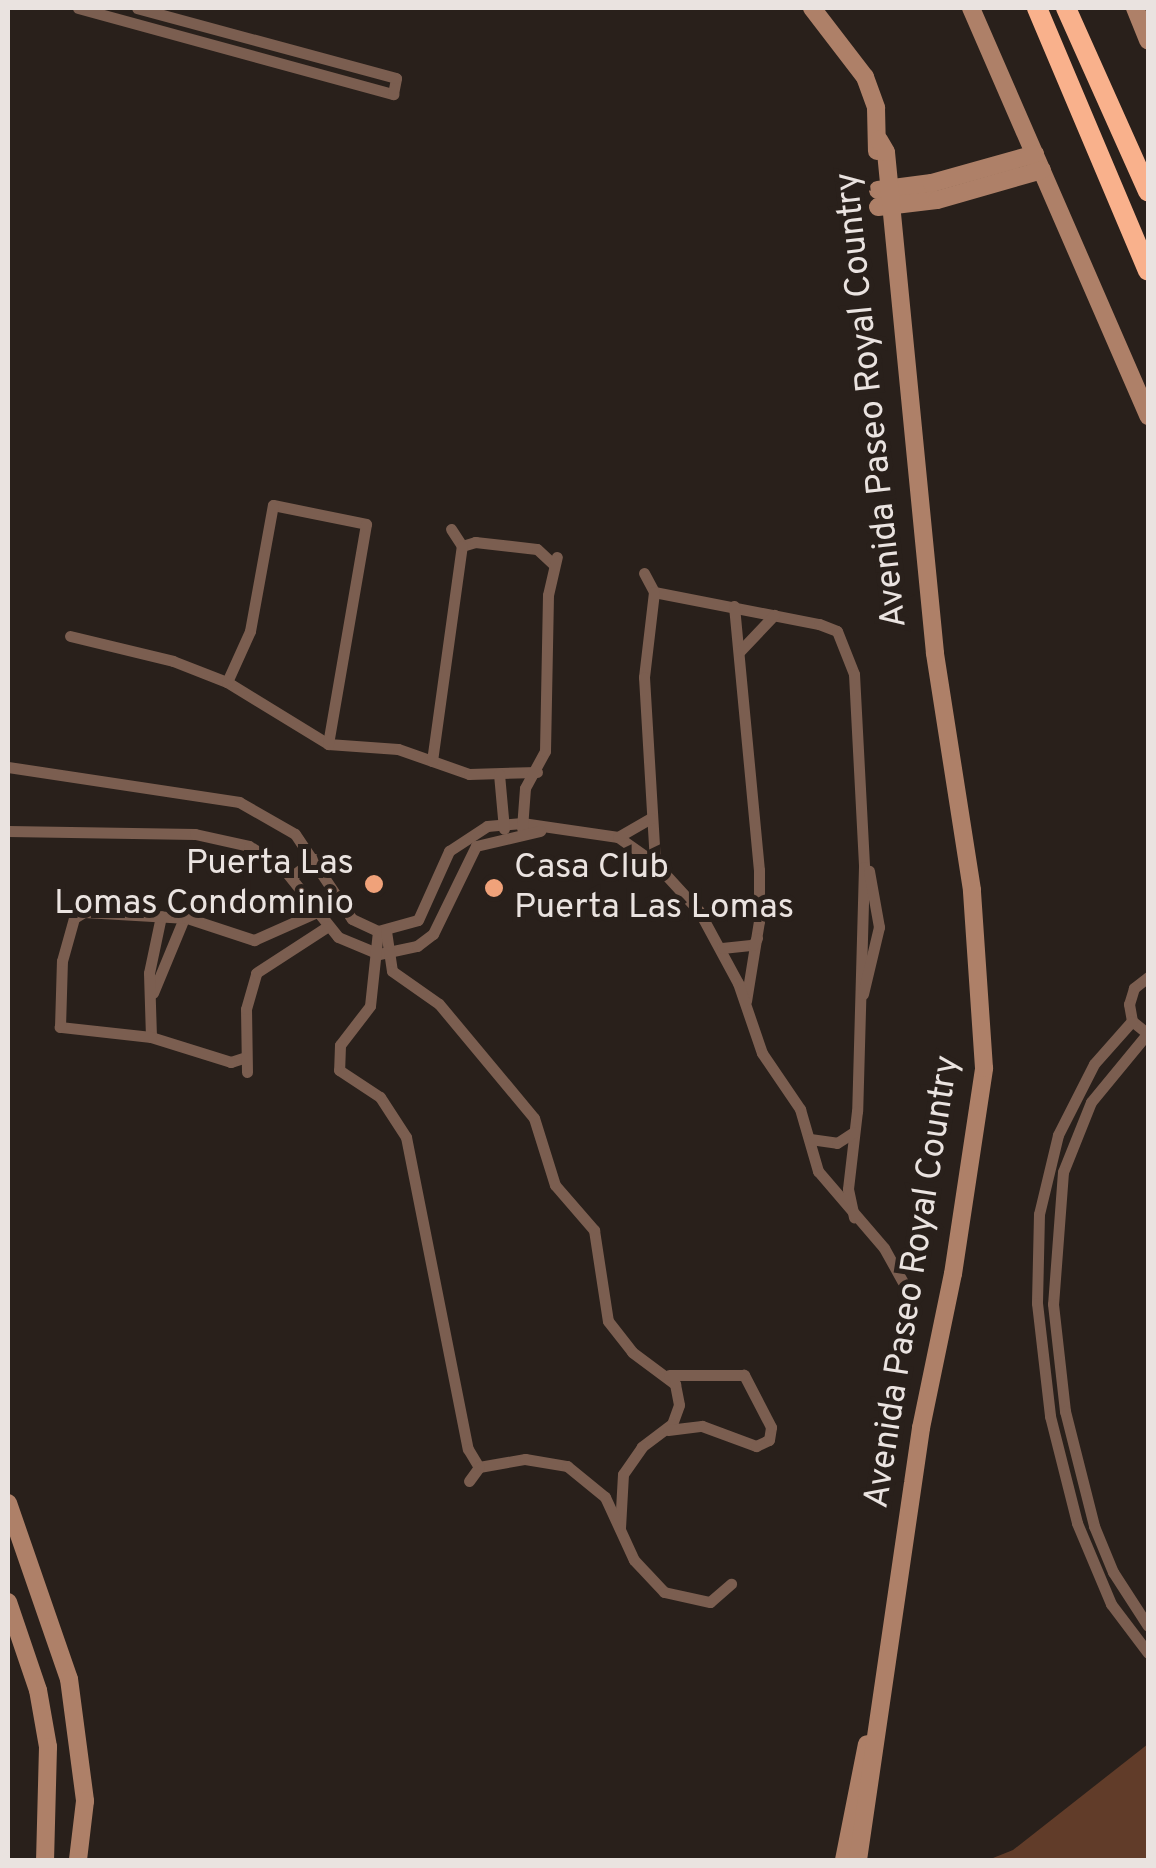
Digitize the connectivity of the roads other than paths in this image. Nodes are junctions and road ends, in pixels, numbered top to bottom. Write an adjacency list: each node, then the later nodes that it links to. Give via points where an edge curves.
1 (78, 8): 2 (street, via 393,94 396,78)
2 (137, 8)
3 (812, 8): 11 (street, Avenida Paseo Royal Country, via 856,60 876,108)
4 (971, 8): 9 (street)
5 (1036, 8): 12 (highway)
6 (1066, 8): 10 (highway)
7 (1135, 8): 8 (street)
8 (1148, 40)
9 (1038, 162): 11 (street); 13 (street)
10 (1148, 191)
11 (883, 198): 70 (street, Avenida Paseo Royal Country, via 922,567 972,890 984,1068)
12 (1148, 271)
13 (1148, 416)
14 (451, 528): 15 (street)
15 (462, 546): 24 (street); 26 (street, via 537,550 555,560 544,751)
16 (644, 573): 17 (street)
17 (654, 592): 18 (street); 28 (street, via 644,678)
18 (734, 606): 19 (street); 21 (street)
19 (774, 615): 21 (street); 33 (street, via 838,631 846,648 859,691)
20 (70, 636): 22 (street, via 173,660)
21 (740, 652): 42 (street, via 758,840)
22 (228, 682): 23 (street); 23 (street, via 250,631 271,500 368,522)
23 (328, 744): 24 (street, via 398,748)
24 (432, 761): 27 (street, via 469,774)
25 (8, 767): 34 (street, via 239,802 295,834)
26 (537, 772): 27 (street); 29 (street, via 525,788)
27 (499, 774): 31 (street)
28 (651, 818): 32 (street); 35 (street)
29 (522, 829): 31 (street); 32 (street)
30 (8, 830): 36 (street, via 220,838 250,846)
31 (504, 830): 41 (street, via 460,840 440,869 425,912); 46 (street, via 466,858 433,934 417,946)
32 (618, 837): 35 (street)
33 (862, 840): 49 (street); 49 (street, via 879,927)
34 (316, 858): 36 (street); 41 (street, via 352,919)
35 (655, 863): 44 (street)
36 (291, 877): 37 (street)
37 (317, 912): 40 (street); 43 (street)
38 (161, 916): 39 (street); 48 (street, via 149,974); 53 (street, via 74,918 58,995 60,1027)
39 (184, 918): 43 (street); 48 (street)
40 (328, 926): 45 (street); 46 (street, via 354,947)
41 (382, 931): 46 (street)
42 (757, 938): 44 (street, via 752,945); 50 (street)
43 (268, 939): 45 (street)
44 (722, 948): 50 (street)
45 (279, 953): 53 (street, via 256,973 248,993 245,1065)
46 (384, 954): 58 (street, via 392,971 439,1004 534,1118 555,1185 594,1230 608,1322 632,1352); 60 (street, via 370,1006 340,1046 339,1070 380,1097 406,1137 468,1449)
47 (1148, 977): 51 (street, via 1130,996)
48 (153, 993): 53 (street)
49 (860, 1003): 54 (street)
50 (745, 1006): 55 (street, via 762,1054 800,1109)
51 (1132, 1020): 52 (street); 69 (street, via 1094,1064 1058,1135 1039,1214 1037,1303 1050,1416 1077,1523 1111,1604)
52 (1148, 1034): 68 (street, via 1091,1102 1063,1172 1053,1304 1065,1411 1094,1526 1113,1572)
53 (151, 1036)
54 (854, 1132): 55 (street, via 837,1143); 56 (street, via 848,1188)
55 (810, 1139): 56 (street, via 818,1171)
56 (854, 1217): 57 (street, via 884,1248)
57 (902, 1281)
58 (669, 1376): 59 (street, via 679,1405); 59 (street, via 744,1375 771,1427 769,1440 756,1446 702,1426)
59 (664, 1431): 61 (street)
60 (479, 1467): 62 (street, via 544,1460); 63 (street)
61 (623, 1474): 62 (street); 65 (street)
62 (592, 1480): 65 (street)
63 (469, 1481)
64 (8, 1503): 72 (street, via 69,1680 84,1800)
65 (620, 1528): 66 (street, via 634,1560 664,1592 710,1602)
66 (731, 1584)
67 (8, 1602): 71 (street, via 38,1690 48,1747)
68 (1148, 1626)
69 (1148, 1653)
70 (882, 1696): 73 (street, via 872,1716); 74 (street, Avenida Paseo Royal Country)
71 (45, 1860)
72 (78, 1860)
73 (844, 1860)
74 (858, 1860)

